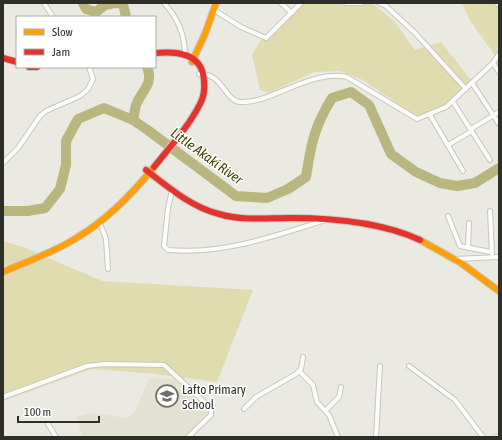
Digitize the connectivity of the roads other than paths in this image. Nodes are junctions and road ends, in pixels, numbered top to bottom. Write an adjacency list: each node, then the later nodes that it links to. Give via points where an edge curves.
1 (44, 3): 11 (street)
2 (164, 3): 14 (street, via 177,20)
3 (216, 3): 9 (main road)
4 (281, 3): 10 (street)
5 (301, 3): 10 (street)
6 (346, 3): 7 (street)
7 (362, 3)
8 (380, 3): 26 (street, via 414,33)
9 (214, 10): 10 (street, via 241,27 266,38); 17 (main road)
10 (292, 13)
11 (52, 16)
12 (156, 53): 14 (main road, via 173,51)
13 (499, 54): 20 (street)
14 (185, 55): 15 (main road); 17 (main road)
15 (156, 56)
16 (3, 58): 19 (main road)
17 (193, 60): 24 (main road)
18 (3, 62): 21 (main road)
19 (16, 62)
20 (493, 63): 23 (street); 25 (street)
21 (16, 66)
22 (88, 68): 35 (street, via 93,79 88,89 75,99 43,113 18,148)
23 (499, 72)
24 (201, 74): 29 (street, via 215,77 232,97 241,102 311,80 342,76 367,88 413,118); 36 (main road, via 200,97 176,134)
25 (472, 83): 26 (street); 30 (street)
26 (466, 89): 27 (street)
27 (453, 102): 29 (street, via 443,110); 32 (street)
28 (499, 112): 30 (street)
29 (430, 115): 33 (street)
30 (493, 116): 31 (street); 32 (street)
31 (499, 124)
32 (471, 130): 33 (street); 34 (street)
33 (448, 145): 37 (street)
34 (490, 160)
35 (3, 162)
36 (147, 171): 38 (main road); 42 (main road)
37 (463, 171)
38 (172, 191): 41 (main road, via 199,206 228,217 252,220); 41 (street, via 164,246 168,250 190,252 216,249 266,239)
39 (490, 211): 45 (street)
40 (448, 216): 44 (street, via 458,243)
41 (330, 219): 47 (main road, via 390,230 408,236)
42 (99, 220): 48 (main road, via 74,236); 49 (street, via 106,239); 50 (main road, via 83,235)
43 (469, 223): 44 (street)
44 (468, 248): 45 (street)
45 (492, 254): 46 (street); 47 (street)
46 (499, 257)
47 (452, 259): 51 (main road)
48 (3, 269)
49 (108, 269)
50 (3, 272)
51 (499, 291)
52 (303, 356): 55 (street)
53 (380, 366): 64 (street)
54 (409, 366): 65 (street, via 455,400)
55 (299, 371): 58 (street, via 256,397); 59 (street, via 312,385 317,402)
56 (341, 387): 59 (street, via 339,397)
57 (3, 397): 62 (street, via 87,366 164,365 211,408 211,415)
58 (244, 409)
59 (326, 410): 63 (street)
60 (48, 424): 61 (street)
61 (56, 437)
62 (188, 437)
63 (338, 437)
64 (376, 437)
65 (483, 437)

